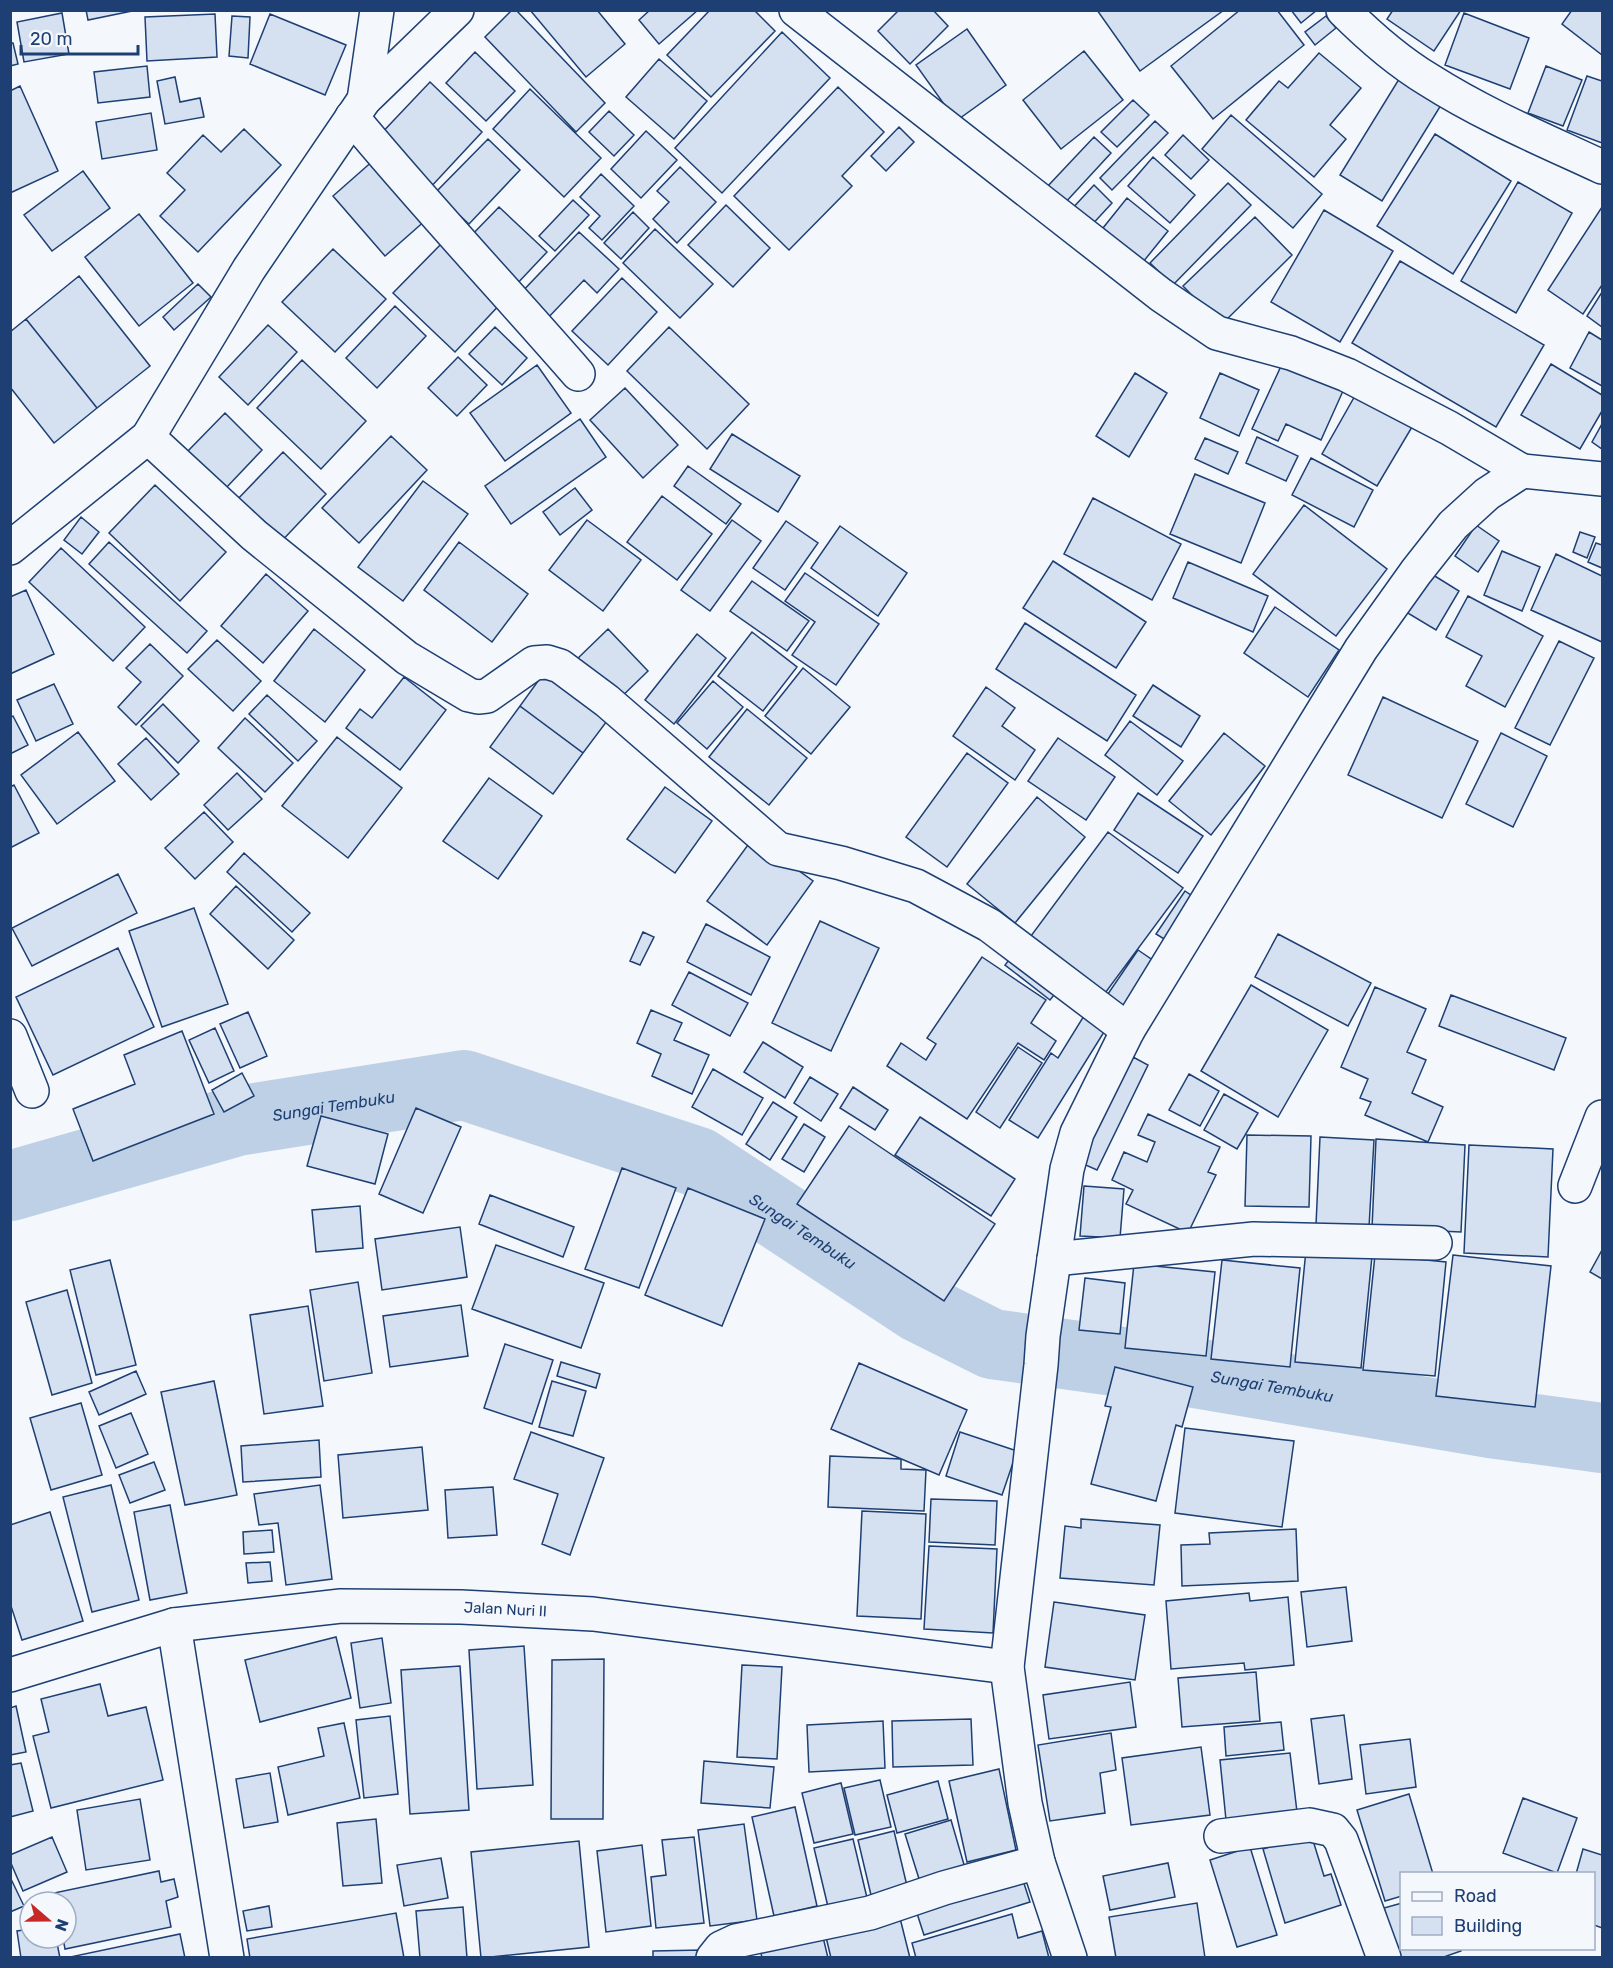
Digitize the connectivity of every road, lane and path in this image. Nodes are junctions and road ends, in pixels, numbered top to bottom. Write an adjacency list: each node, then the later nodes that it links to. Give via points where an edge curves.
1 (377, 10): 5 (street)
2 (457, 10): 5 (street)
3 (796, 10): 9 (street, via 1161,295 1217,333 1291,353 1347,375)
4 (1343, 10): 6 (street, via 1428,80 1495,117)
5 (358, 109): 7 (street, via 436,217); 8 (street, via 249,269)
6 (1602, 167)
7 (578, 374)
8 (148, 437): 11 (street); 12 (street, via 254,535 407,658 478,697 486,696 534,663 560,666 607,701 778,849 916,886 989,925)
9 (1522, 471): 10 (street); 12 (street, via 1487,494 1453,525 1361,649)
10 (1602, 479)
11 (10, 548)
12 (1128, 1030): 18 (street, via 1077,1133)
13 (10, 1036): 14 (street)
14 (32, 1091)
15 (1602, 1117): 16 (street)
16 (1575, 1186)
17 (1435, 1243): 18 (street, via 1254,1239)
18 (1054, 1259): 20 (street)
19 (174, 1625): 20 (street, Jalan Nuri II, via 341,1606 497,1609 592,1614); 21 (street, Jalan Nuri II); 24 (street)
20 (1007, 1667): 23 (street, via 1025,1803)
21 (10, 1675)
22 (1221, 1836): 27 (street, via 1310,1825 1333,1830 1341,1840)
23 (1038, 1862): 25 (street, via 870,1913 736,1941 721,1948); 26 (street)
24 (227, 1958)
25 (713, 1958)
26 (1070, 1958)
27 (1384, 1958)

